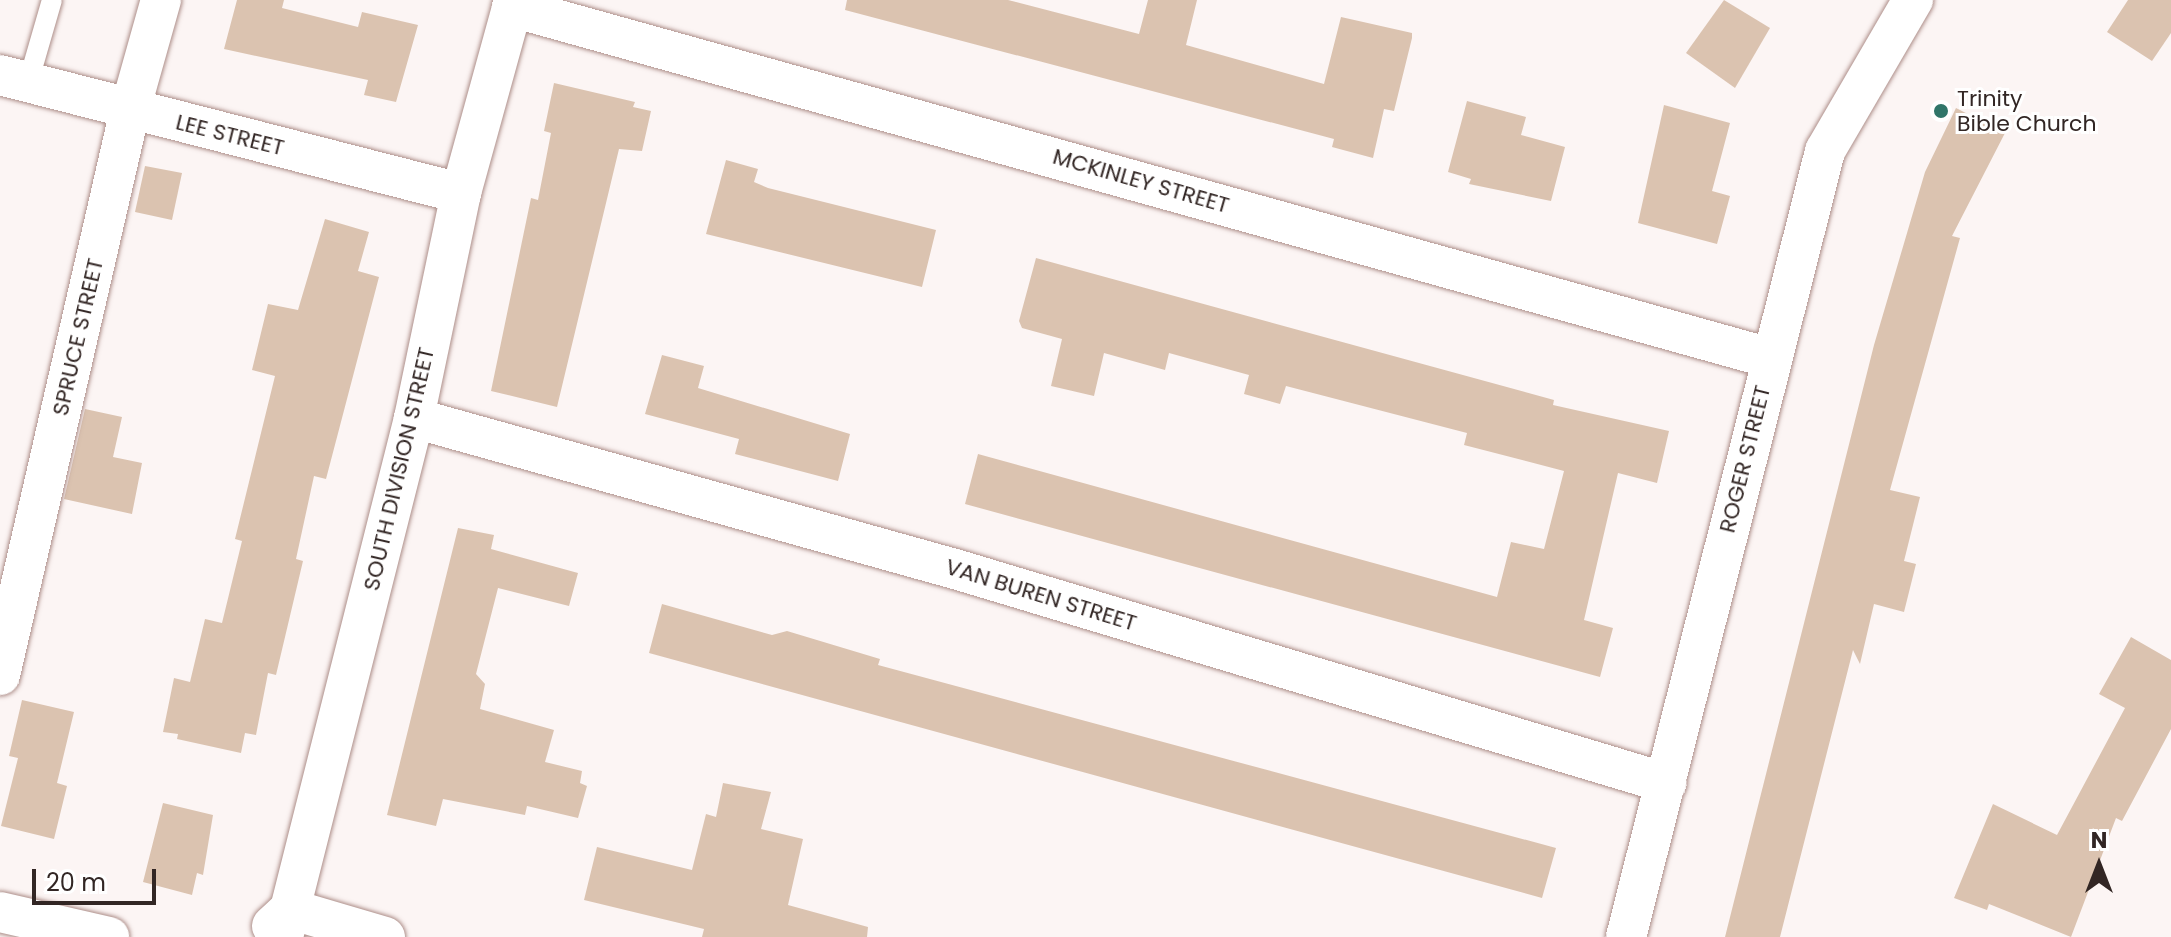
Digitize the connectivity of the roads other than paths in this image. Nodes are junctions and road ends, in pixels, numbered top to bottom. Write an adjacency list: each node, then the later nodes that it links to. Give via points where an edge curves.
1 (52, 0): 5 (lane)
2 (161, 0): 6 (street, SPRUCE STREET)
3 (1913, 0): 8 (street, ROGER STREET, via 1825,151)
4 (513, 4): 7 (street, SOUTH DIVISION STREET); 8 (street, MCKINLEY STREET)
5 (14, 79): 6 (street, LEE STREET)
6 (130, 110): 7 (street, LEE STREET); 10 (street, SPRUCE STREET)
7 (461, 193): 9 (street, SOUTH DIVISION STREET)
8 (1770, 358): 11 (street, ROGER STREET)
9 (414, 418): 11 (street, VAN BUREN STREET, via 955,569); 13 (street, SOUTH DIVISION STREET)
10 (0, 675)
11 (1666, 783): 17 (street, ROGER STREET)
12 (0, 912): 14 (street)
13 (286, 923): 15 (street); 16 (street)
14 (109, 937)
15 (260, 937)
16 (385, 937)
17 (1626, 937)

